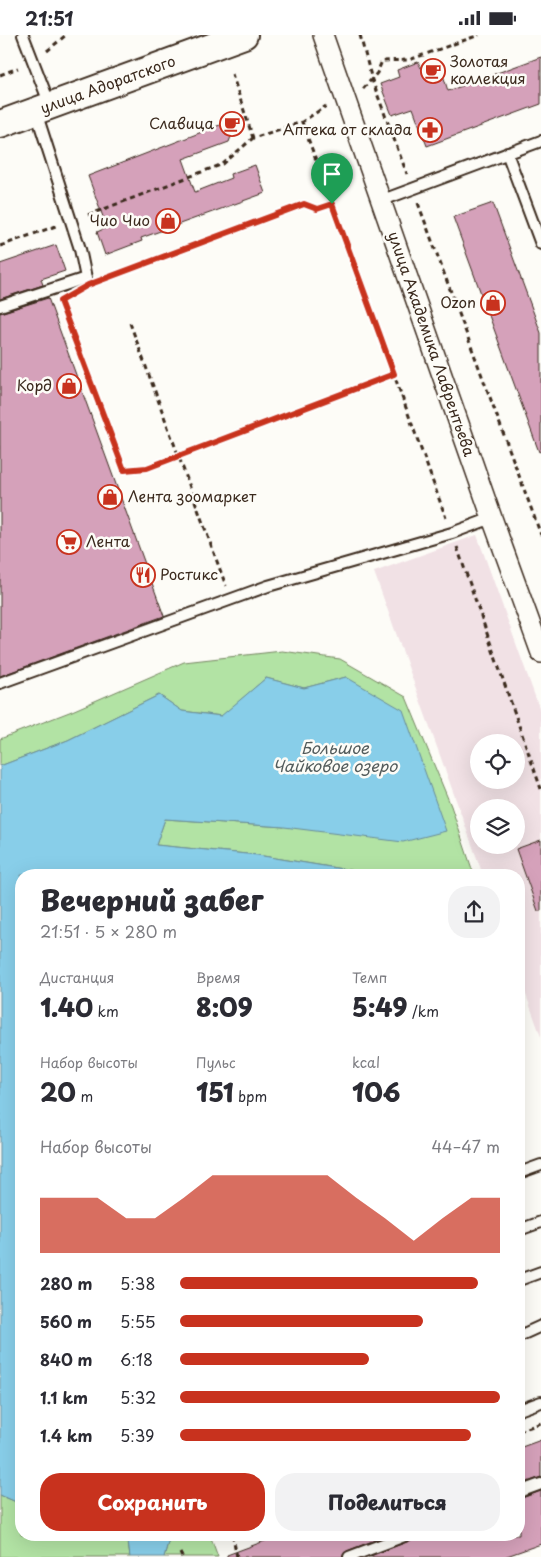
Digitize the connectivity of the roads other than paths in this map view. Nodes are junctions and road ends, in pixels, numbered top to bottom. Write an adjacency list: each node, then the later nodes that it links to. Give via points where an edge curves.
1 (23, 35): 4 (lane)
2 (244, 35): 4 (street, улица Адоратского)
3 (323, 35): 8 (street, улица Академика Лаврентьева)
4 (43, 108): 5 (street, улица Адоратского); 10 (lane, via 46,138 91,280)
5 (0, 124)
6 (541, 141): 7 (lane)
7 (507, 153): 8 (lane); 9 (lane)
8 (380, 201): 11 (street, улица Академика Лаврентьева)
9 (541, 244)
10 (0, 306)
11 (492, 518): 12 (street, улица Академика Лаврентьева); 13 (lane, via 452,533 268,586)
12 (541, 653)
13 (0, 683)
14 (541, 1165): 15 (lane)
15 (525, 1171)
16 (541, 1222): 17 (lane)
17 (525, 1228)
18 (541, 1272): 19 (lane)
19 (525, 1278)
20 (541, 1326): 21 (lane)
21 (525, 1333)
22 (541, 1402): 23 (lane)
23 (525, 1408)
24 (541, 1484): 25 (lane)
25 (525, 1490)
26 (391, 1541): 27 (lane)
27 (349, 1557)

